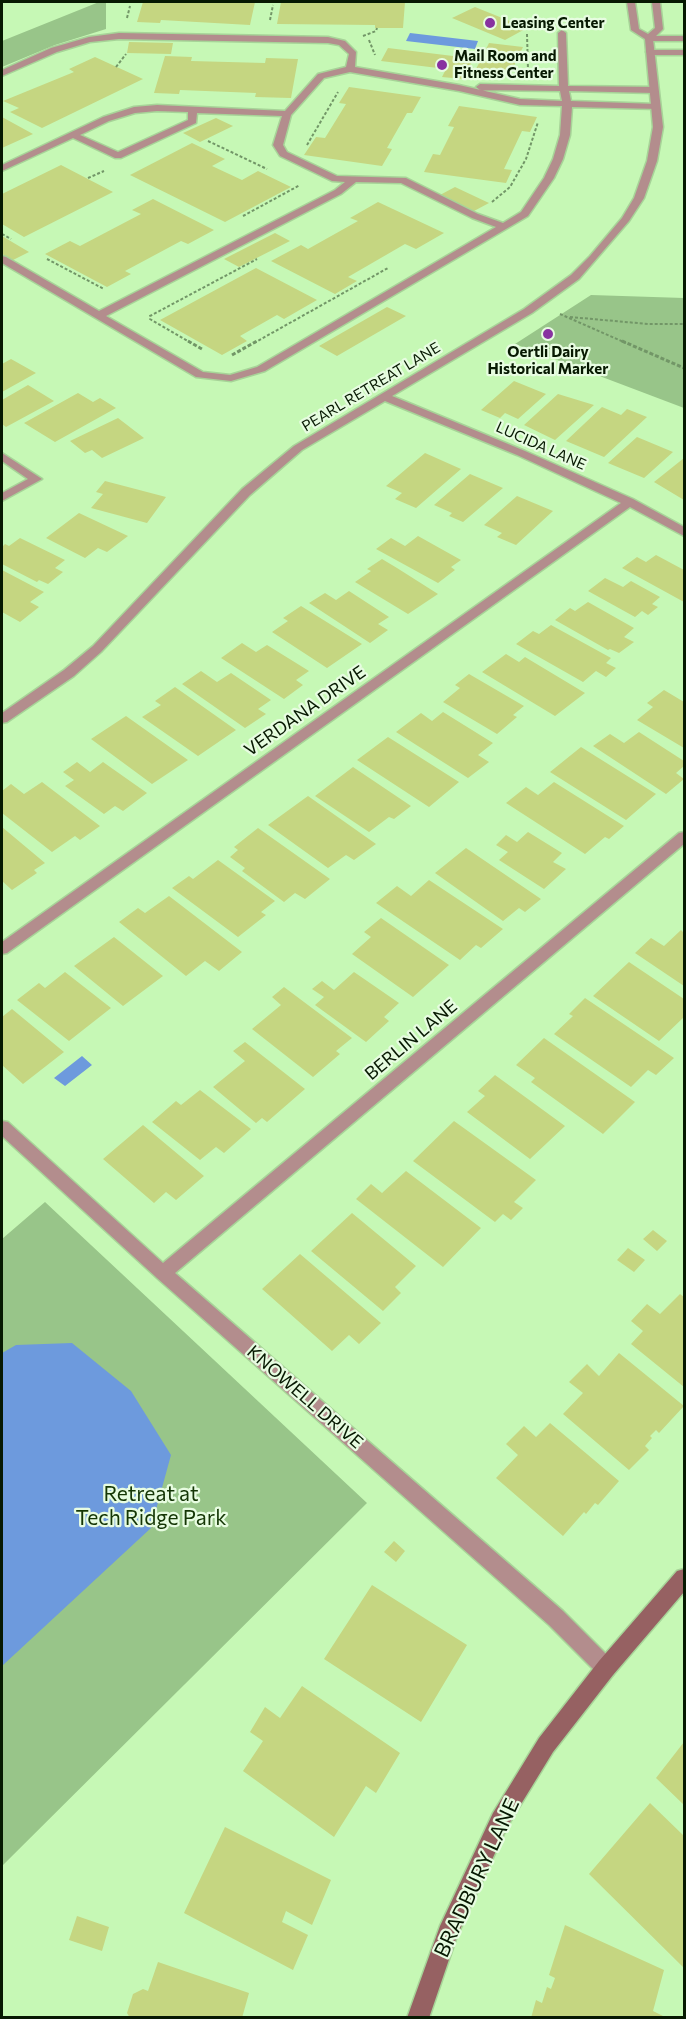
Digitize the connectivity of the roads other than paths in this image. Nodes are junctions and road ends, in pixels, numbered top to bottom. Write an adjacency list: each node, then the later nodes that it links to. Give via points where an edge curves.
1 (631, 2): 4 (street, via 635,30)
2 (656, 2): 4 (street, PEARL RETREAT LANE, via 659,29)
3 (562, 33): 11 (street)
4 (649, 38): 5 (street); 6 (street, PEARL RETREAT LANE)
5 (684, 39)
6 (650, 52): 7 (street); 12 (street, PEARL RETREAT LANE)
7 (684, 52)
8 (350, 69): 9 (street, via 353,54 342,44 328,40 118,36 54,50); 10 (street); 16 (street, via 321,76)
9 (2, 73)
10 (459, 88): 11 (street); 13 (street, via 519,102)
11 (564, 88): 12 (street); 13 (street)
12 (654, 90): 14 (street, PEARL RETREAT LANE)
13 (566, 104): 14 (street); 20 (street, via 565,135 549,178 525,214)
14 (656, 107): 23 (street, PEARL RETREAT LANE, via 656,143 647,179 626,219 594,258 528,311)
15 (192, 109): 16 (street); 17 (street, via 134,110); 17 (street, via 193,121 118,156)
16 (287, 114): 19 (street, via 278,145 283,154 335,179)
17 (73, 135): 18 (street)
18 (2, 168)
19 (353, 180): 20 (street, via 403,180); 22 (street, via 338,192)
20 (504, 226): 22 (street, via 271,363 244,375 200,375)
21 (2, 259): 22 (street)
22 (98, 316)
23 (382, 396): 26 (street, LUCIDA LANE); 28 (street, PEARL RETREAT LANE, via 273,468 220,518 97,650)
24 (2, 456): 25 (street, via 36,479)
25 (2, 497)
26 (629, 502): 27 (street, LUCIDA LANE); 30 (street, VERDANA DRIVE)
27 (684, 532)
28 (2, 719)
29 (684, 837): 32 (street, BERLIN LANE)
30 (2, 949)
31 (2, 1127): 32 (street, KNOWELL DRIVE)
32 (163, 1273): 34 (street, KNOWELL DRIVE, via 556,1618)
33 (684, 1578): 34 (street, BRADBURY LANE)
34 (606, 1668): 35 (street, BRADBURY LANE, via 546,1744 500,1820 447,1933)
35 (418, 2018)

